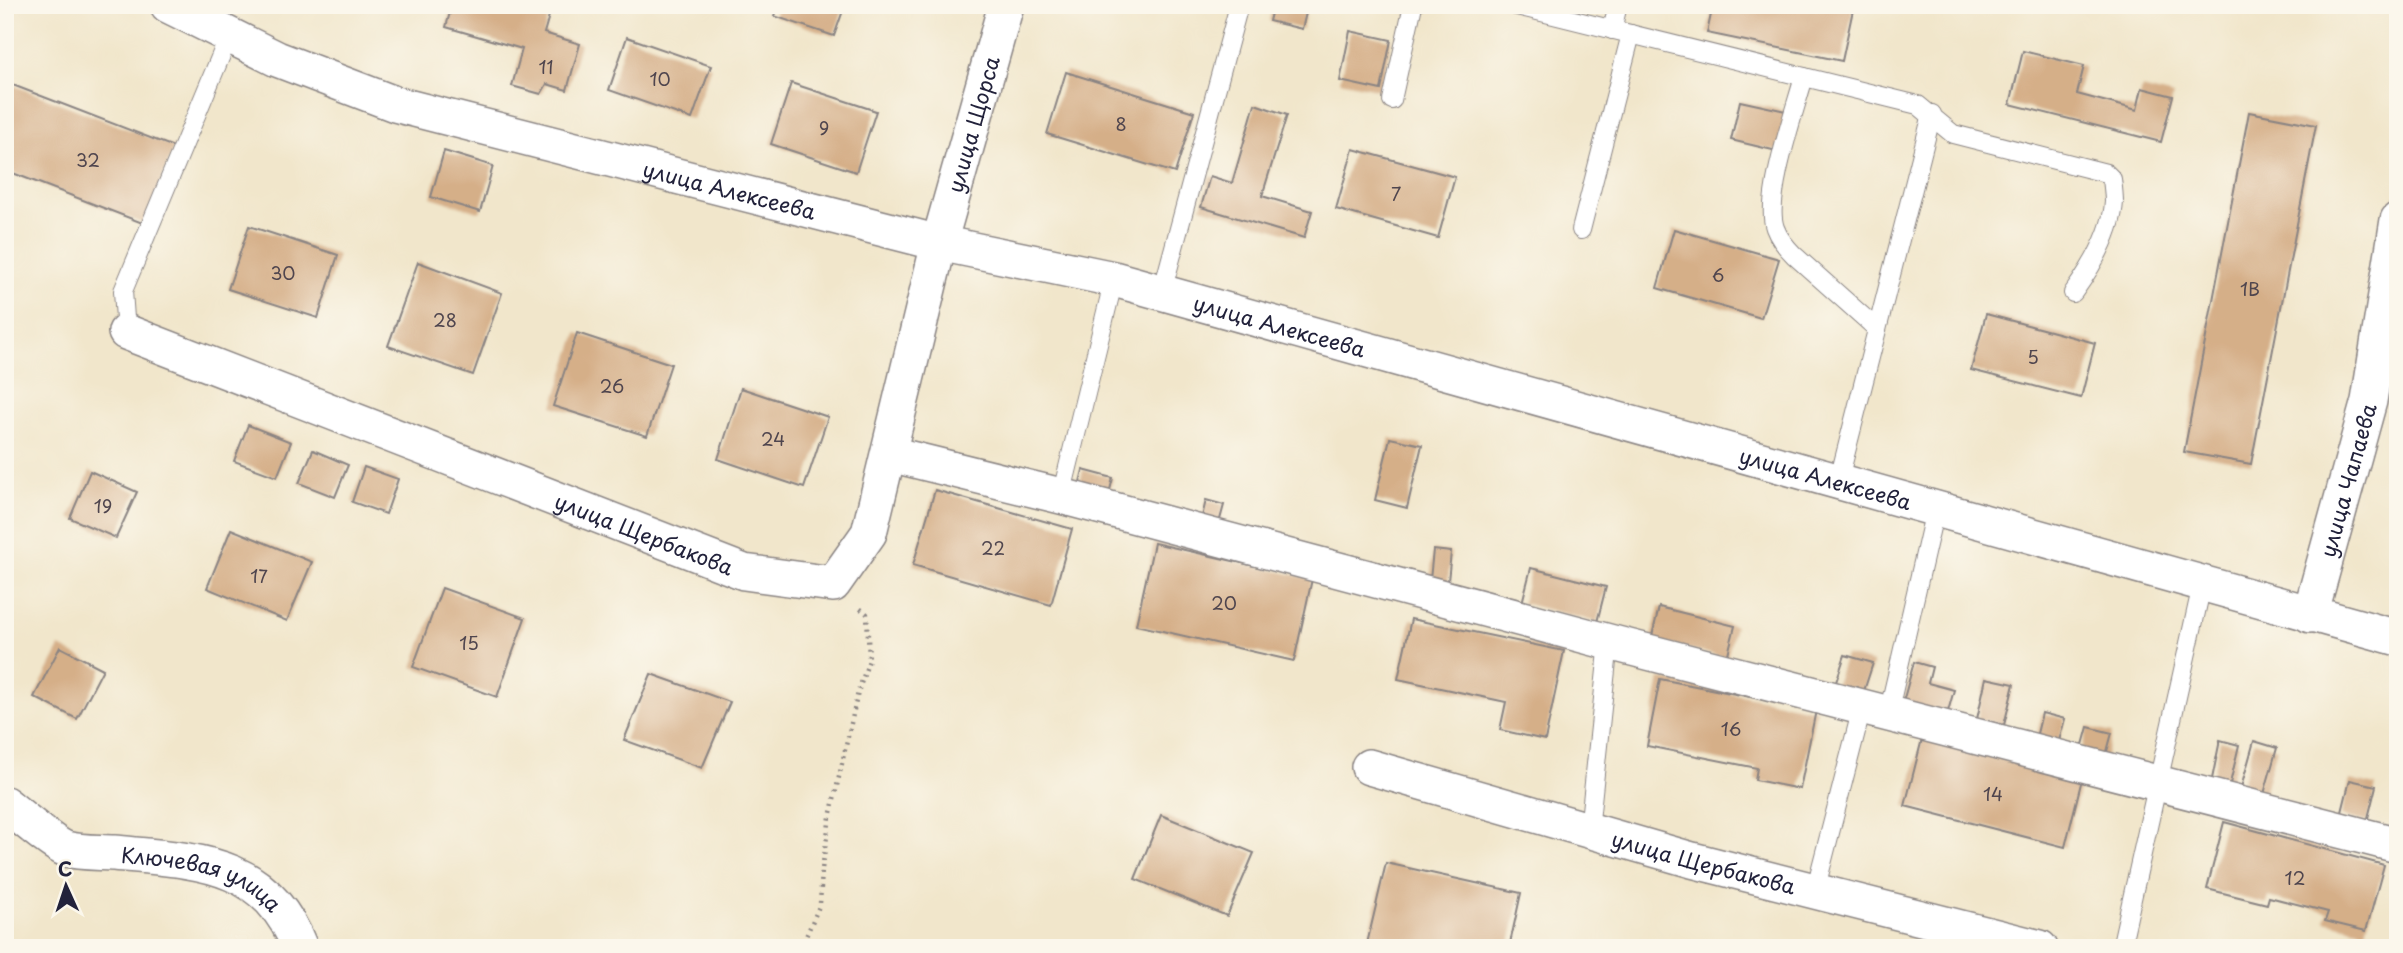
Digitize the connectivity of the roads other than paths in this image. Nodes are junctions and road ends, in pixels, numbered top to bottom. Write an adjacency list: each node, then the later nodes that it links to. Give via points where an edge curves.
1 (168, 5): 9 (street, улица Алексеева)
2 (1006, 5): 15 (street, улица Щорса)
3 (1239, 5): 17 (lane)
4 (1413, 5): 11 (lane)
5 (1513, 5): 7 (lane)
6 (1618, 5): 7 (lane)
7 (1612, 30): 8 (lane)
8 (1631, 34): 10 (lane); 14 (lane)
9 (229, 36): 15 (street, улица Алексеева, via 395,104); 20 (lane, via 122,291)
10 (1804, 77): 12 (lane, via 1918,105); 19 (lane, via 1772,206 1775,229 1794,255)
11 (1392, 100)
12 (1932, 114): 18 (lane, via 1953,134 2106,173 2112,180 2114,201 2104,237); 19 (lane)
13 (2398, 220): 26 (street, улица Чапаева, via 2370,401)
14 (1581, 230)
15 (939, 243): 16 (street, улица Алексеева); 21 (street)
16 (1114, 279): 17 (street, улица Алексеева); 23 (lane)
17 (1162, 292): 22 (street, улица Алексеева)
18 (2073, 293)
19 (1877, 329): 22 (lane)
20 (126, 332): 21 (street, улица Щербакова, via 744,572 833,584 869,533)
21 (890, 454): 23 (street)
22 (1838, 483): 24 (street, улица Алексеева)
23 (1061, 496): 28 (street)
24 (1935, 510): 25 (street, улица Алексеева); 29 (lane)
25 (2202, 585): 26 (street, улица Алексеева); 31 (lane)
26 (2310, 615): 27 (street, улица Алексеева)
27 (2398, 638)
28 (1609, 642): 29 (street); 33 (lane)
29 (1875, 711): 31 (street); 35 (lane)
30 (1369, 767): 33 (street, улица Щербакова)
31 (2157, 784): 34 (street); 38 (lane)
32 (5, 804): 36 (street, Ключевая улица, via 65,849 183,860 249,880 292,927)
33 (1589, 830): 35 (street, улица Щербакова)
34 (2398, 845)
35 (1815, 891): 37 (street, улица Щербакова)
36 (300, 948)
37 (2040, 948)
38 (2121, 948)

